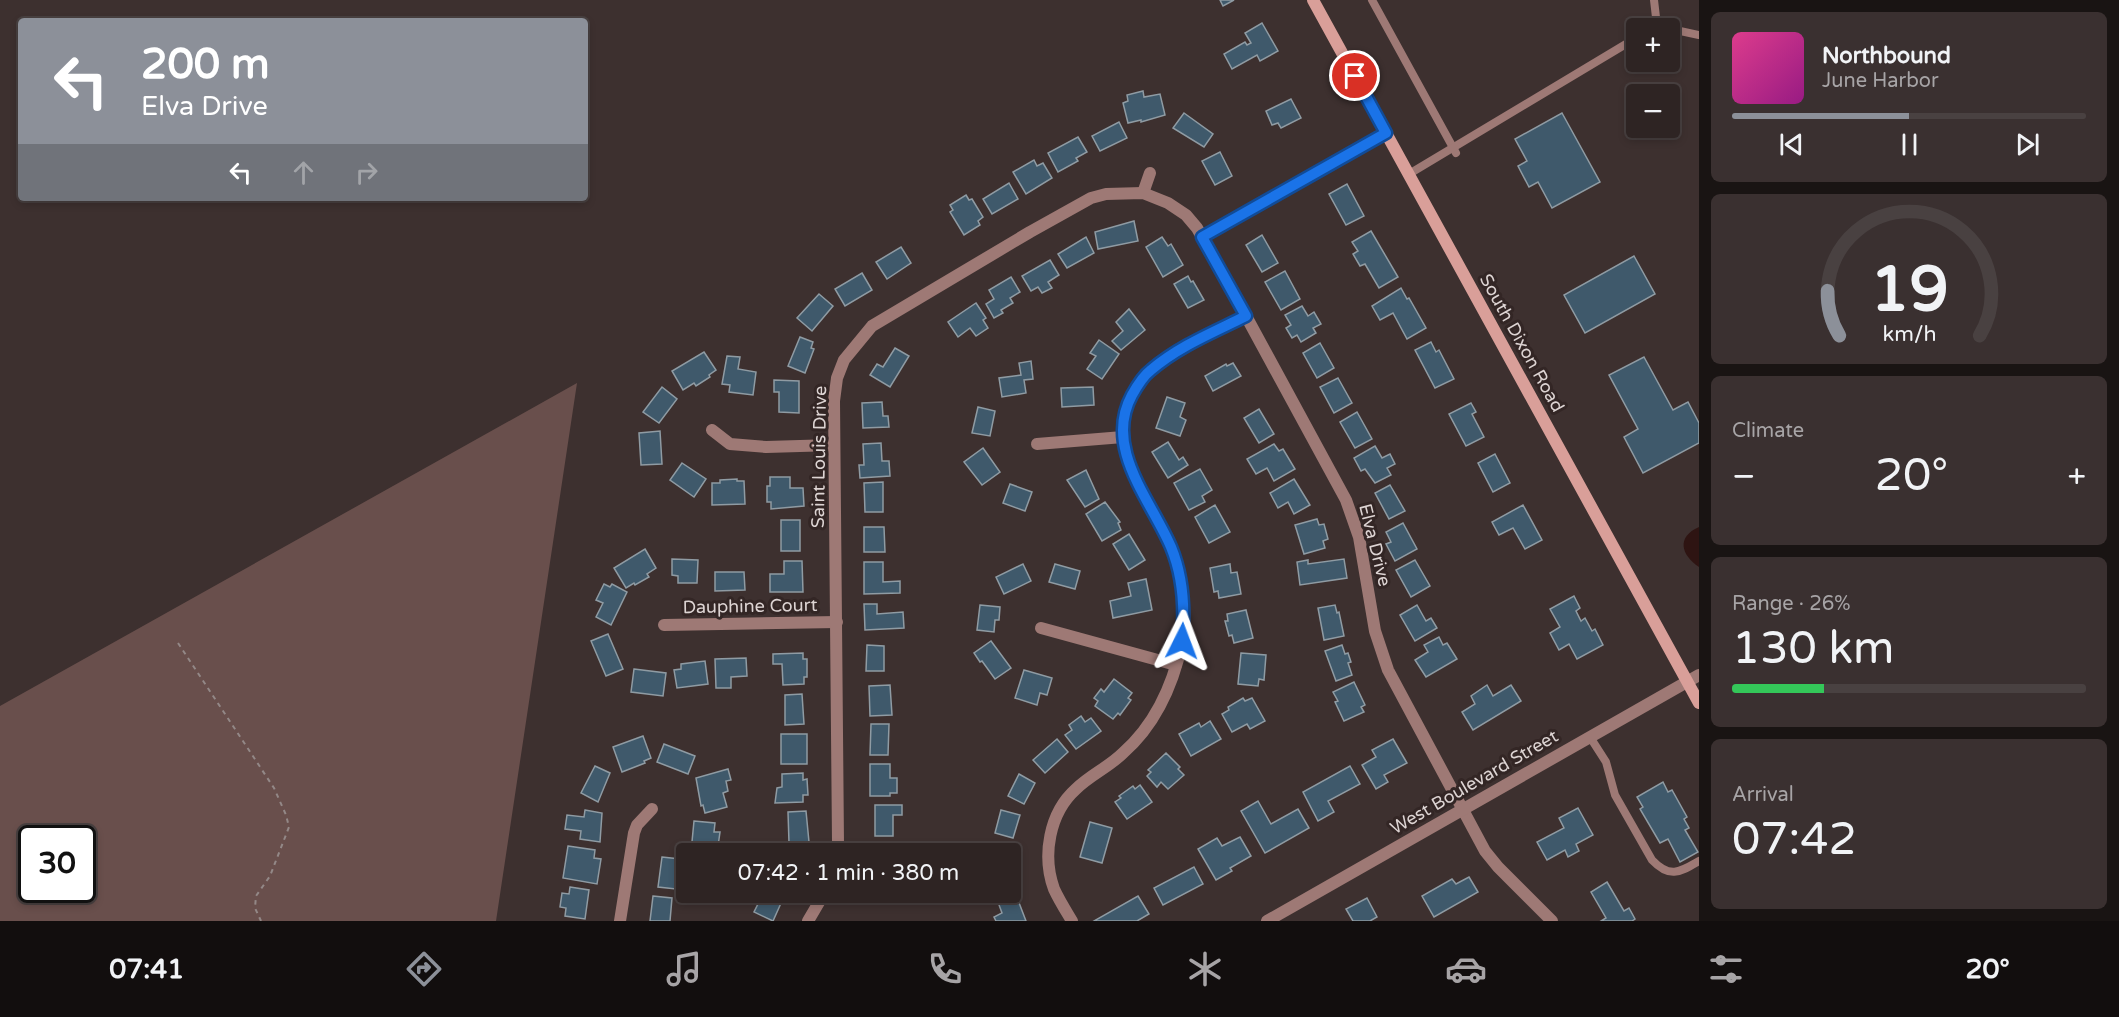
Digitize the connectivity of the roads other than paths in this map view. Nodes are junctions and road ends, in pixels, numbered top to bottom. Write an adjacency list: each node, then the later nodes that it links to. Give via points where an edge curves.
1 (1313, 0): 8 (main road, South Dixon Road)
2 (1372, 0): 9 (lane)
3 (1654, 0): 4 (lane)
4 (1655, 18)
5 (1680, 32): 6 (lane)
6 (1699, 35)
7 (1626, 44): 9 (lane)
8 (1386, 133): 11 (main road, South Dixon Road); 13 (street)
9 (1454, 150): 11 (lane)
10 (1150, 173): 12 (street)
11 (1409, 174): 24 (main road, South Dixon Road)
12 (1143, 193): 13 (street, Elva Drive, via 1186,215); 18 (street, Saint Louis Drive, via 1091,198 872,326 844,360 837,378)
13 (1202, 237): 14 (street, Elva Drive)
14 (1246, 316): 16 (street, via 1150,370 1128,402 1122,422); 28 (street, Elva Drive, via 1346,500 1359,537 1376,631 1388,670)
15 (712, 430): 18 (street, via 730,444)
16 (1123, 437): 17 (street); 22 (street, via 1127,461 1171,547 1178,569 1185,616)
17 (1037, 444)
18 (834, 445): 19 (street, Saint Louis Drive)
19 (837, 622): 20 (street, Dauphine Court); 29 (street, Saint Louis Drive)
20 (664, 625)
21 (1041, 628): 22 (street)
22 (1176, 665): 34 (street, via 1166,698 1150,725 1123,753 1076,788 1051,828 1048,862 1054,889)
23 (1699, 675): 24 (street, West Boulevard Street)
24 (1687, 681): 25 (main road, South Dixon Road); 26 (street, West Boulevard Street)
25 (1699, 703)
26 (1590, 736): 28 (street, West Boulevard Street); 30 (lane, via 1606,762 1615,795 1652,860 1670,872)
27 (652, 809): 32 (street, via 634,833)
28 (1462, 810): 35 (street, West Boulevard Street); 36 (street, Elva Drive, via 1485,851)
29 (838, 843)
30 (1699, 861)
31 (819, 903): 33 (street)
32 (620, 921)
33 (808, 921)
34 (1072, 921)
35 (1267, 921)
36 (1552, 921)

